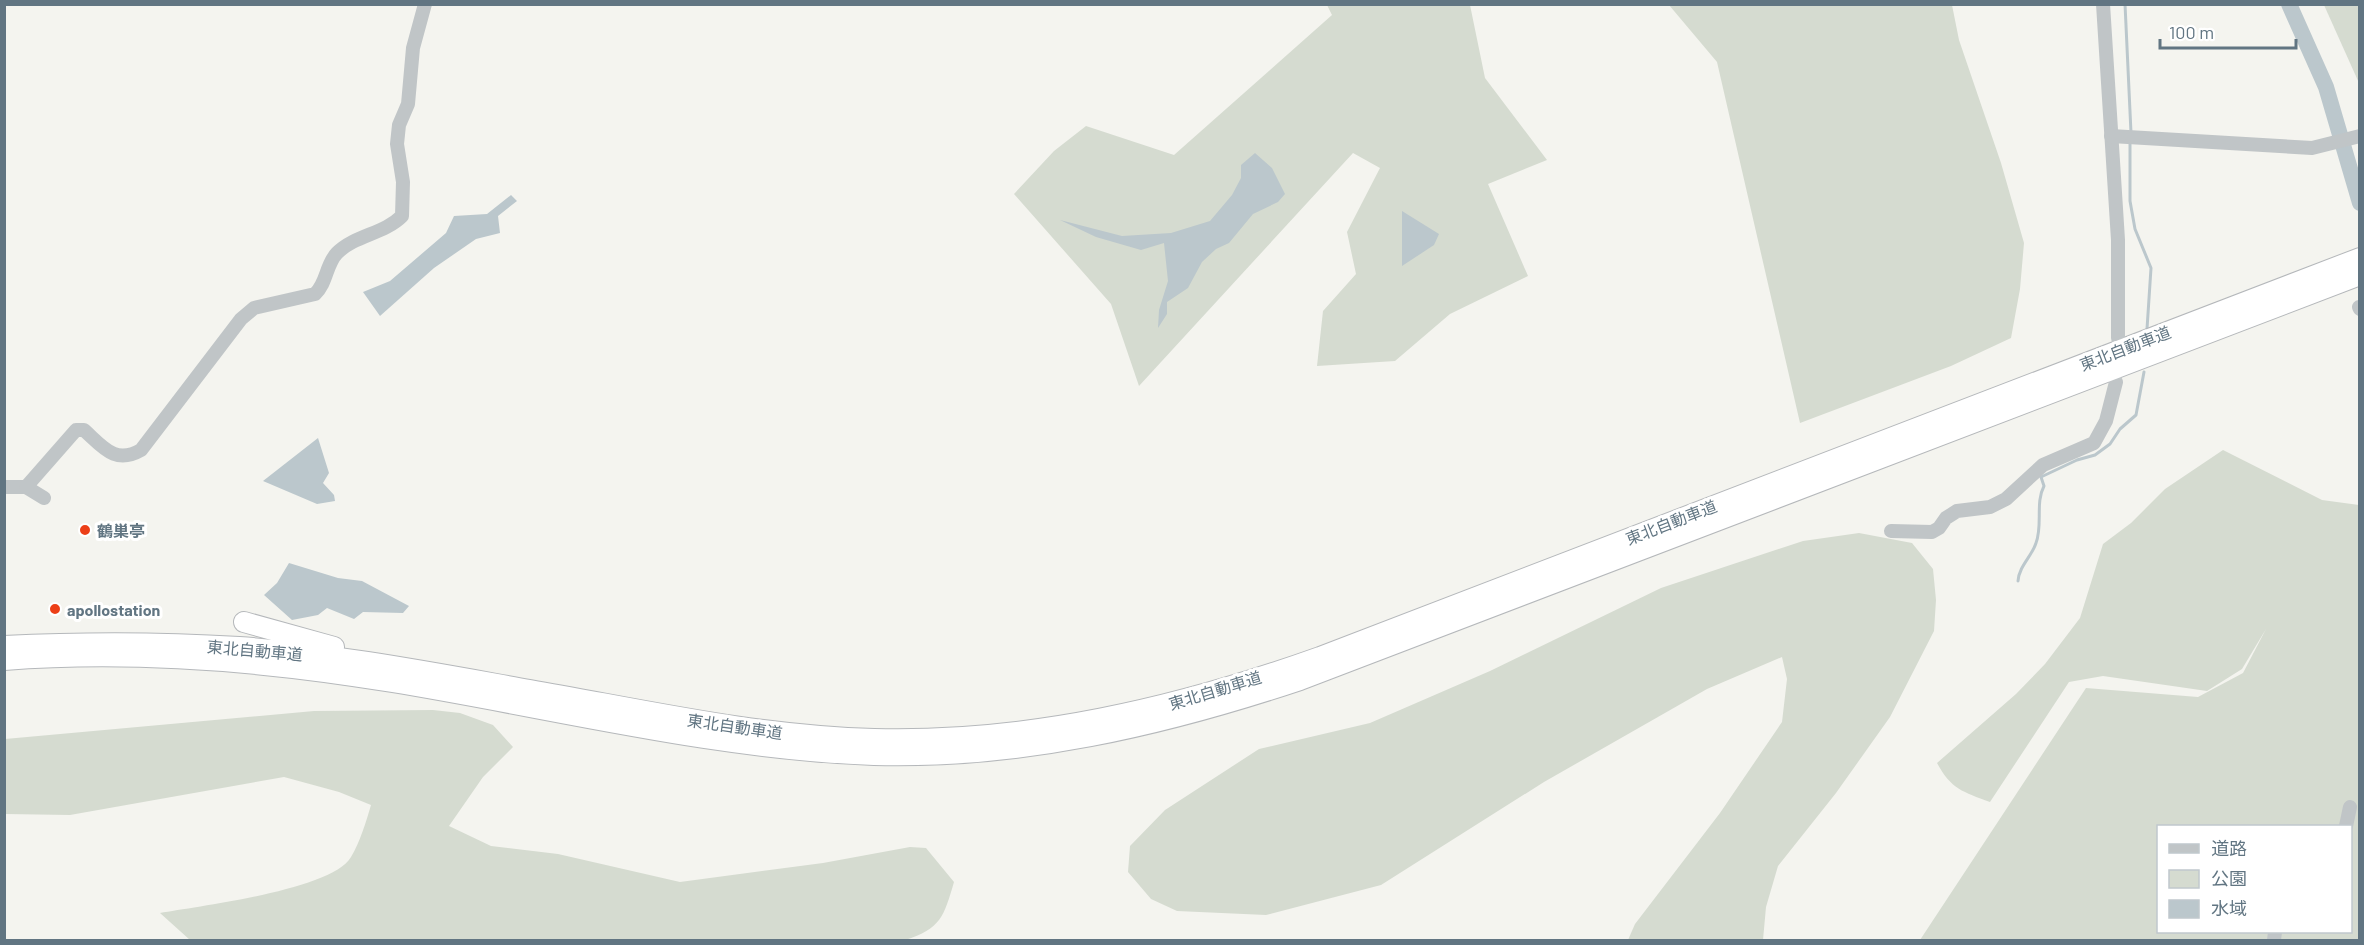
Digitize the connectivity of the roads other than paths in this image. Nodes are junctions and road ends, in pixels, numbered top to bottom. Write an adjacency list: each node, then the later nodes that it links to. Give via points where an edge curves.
1 (424, 4): 9 (street, via 413,48 408,104 399,125 397,144 403,182 402,216 393,225 349,243 335,255 321,289 315,294 254,308 241,319 141,450 129,457 118,456 84,430 76,430)
2 (2103, 4): 3 (street)
3 (2111, 136): 4 (street, via 2312,148); 6 (street, via 2118,240)
4 (2360, 136)
5 (2359, 264): 14 (highway, 東北自動車道, via 1300,680 1200,712 1081,738 992,751 919,755 822,752 712,739 304,670); 17 (highway, 東北自動車道, via 1347,646 1215,692 1147,710 989,735 874,739 749,729)
6 (2118, 338)
7 (2116, 382): 11 (street, via 2106,421 2094,442 2043,465 2006,499 1990,507 1957,511 1932,531)
8 (4, 487): 9 (street)
9 (26, 487): 10 (street)
10 (44, 498)
11 (1891, 531)
12 (244, 622): 17 (highway, via 335,647 467,670)
13 (4, 646): 17 (highway, 東北自動車道, via 96,642 240,647)
14 (96, 657): 15 (highway, 東北自動車道); 16 (highway)
15 (4, 660)
16 (4, 669)
17 (535, 691)
18 (2350, 807): 19 (street)
19 (2346, 825)

